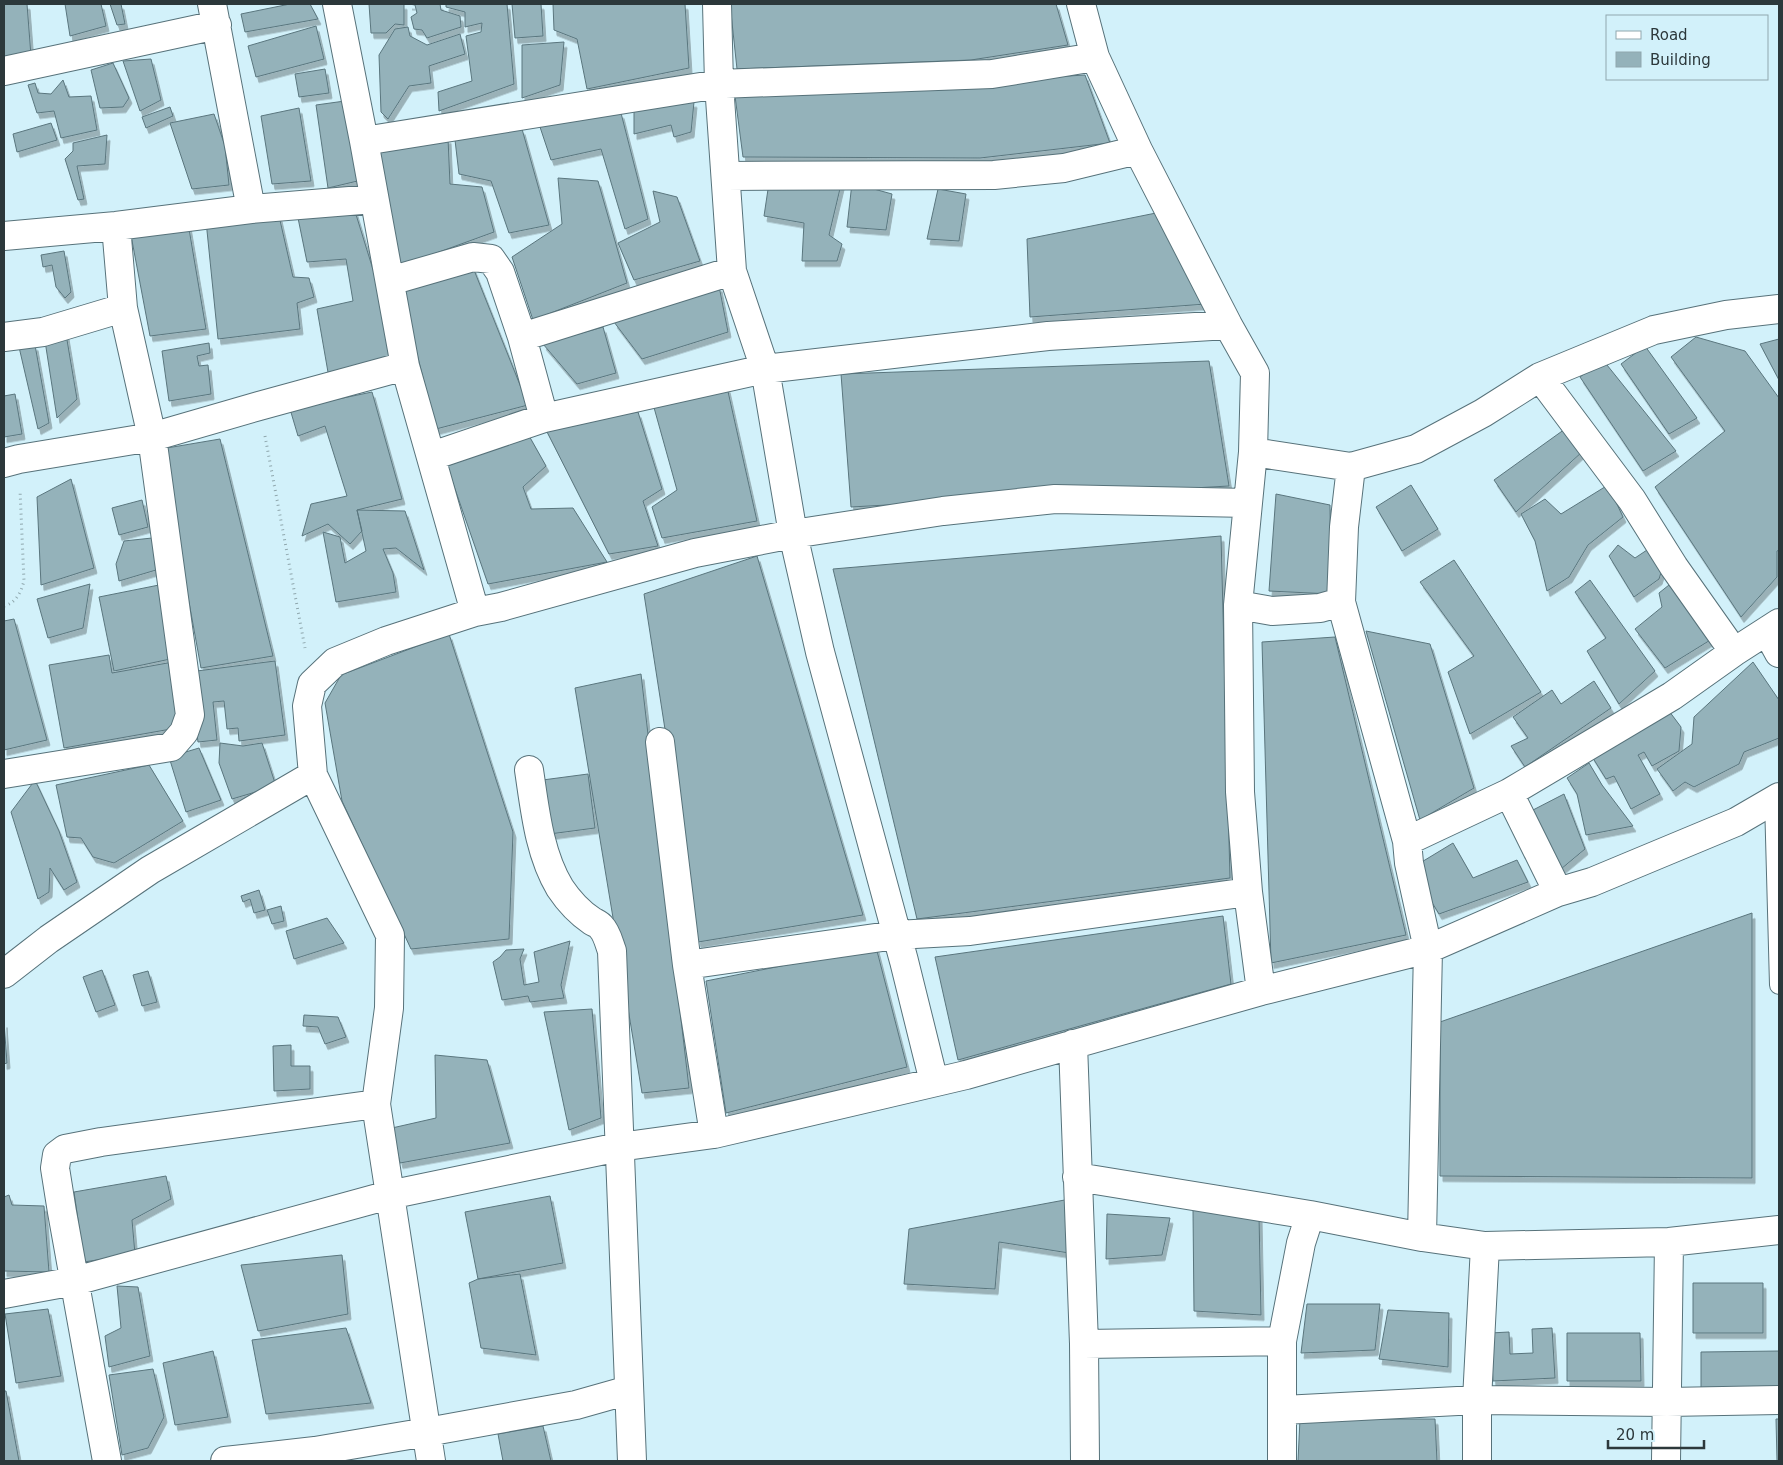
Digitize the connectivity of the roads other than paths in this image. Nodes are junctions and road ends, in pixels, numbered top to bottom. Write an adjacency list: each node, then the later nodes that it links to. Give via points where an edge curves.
1 (337, 4): 8 (street)
2 (717, 4): 7 (street)
3 (1081, 4): 5 (street)
4 (215, 14): 6 (street); 12 (street)
5 (1095, 56): 7 (street, via 992,74); 9 (street)
6 (4, 71)
7 (719, 84): 8 (street); 10 (street)
8 (364, 141): 11 (street)
9 (1138, 150): 10 (street, via 1064,168 994,174); 19 (street)
10 (726, 176): 15 (street)
11 (374, 199): 12 (street); 16 (street)
12 (251, 209): 13 (street)
13 (116, 226): 14 (street); 17 (street)
14 (4, 236)
15 (732, 271): 21 (street); 23 (street)
16 (390, 281): 21 (street, via 473,256 491,259 500,272); 22 (street)
17 (123, 308): 20 (street, via 43,332); 26 (street)
18 (1779, 309): 24 (street, via 1726,315 1654,330)
19 (1228, 325): 23 (street, via 1048,336); 27 (street, via 1255,373)
20 (4, 337)
21 (522, 337): 25 (street)
22 (405, 366): 26 (street); 28 (street)
23 (765, 369): 25 (street); 32 (street)
24 (1540, 377): 30 (street, via 1483,413 1416,449); 37 (street, via 1632,500)
25 (544, 418): 28 (street)
26 (152, 437): 29 (street); 40 (street, via 190,715 184,732 171,747)
27 (1253, 452): 30 (street); 31 (street)
28 (432, 456): 35 (street)
29 (11, 461)
30 (1351, 467): 33 (street, via 1344,527)
31 (1248, 503): 32 (street, via 1055,499 943,511); 34 (street)
32 (793, 534): 35 (street, via 695,553); 48 (street, via 820,652)
33 (1341, 602): 34 (street, via 1320,608 1272,611); 44 (street)
34 (1238, 605): 45 (street, via 1240,792)
35 (475, 612): 41 (street, via 386,641 335,662 312,684 307,706)
36 (1775, 636): 37 (street)
37 (1734, 652): 42 (street, via 1672,696)
38 (660, 742): 50 (street)
39 (529, 770): 58 (street, via 547,862 561,889 574,905 601,926 612,952)
40 (4, 774)
41 (312, 775): 51 (street, via 150,870); 56 (street, via 390,935 389,1008)
42 (1509, 793): 44 (street); 46 (street)
43 (1776, 798): 46 (street, via 1736,822 1592,882); 47 (lane)
44 (1406, 841): 49 (street)
45 (1248, 892): 48 (street, via 970,931); 53 (street)
46 (1558, 892): 49 (street)
47 (1778, 922): 52 (lane)
48 (896, 935): 50 (street); 55 (street)
49 (1428, 948): 53 (street); 63 (street)
50 (687, 965): 57 (street)
51 (4, 974)
52 (1779, 985)
53 (1261, 991): 54 (street)
54 (1074, 1044): 55 (street); 59 (street)
55 (934, 1082): 57 (street)
56 (376, 1104): 60 (street); 66 (street, via 65,1149 57,1155 55,1168)
57 (714, 1134): 58 (street)
58 (619, 1147): 60 (street); 70 (street)
59 (1077, 1177): 61 (street); 69 (street)
60 (388, 1195): 66 (street); 75 (street)
61 (1310, 1214): 63 (street); 68 (street, via 1301,1243)
62 (1779, 1230): 64 (street)
63 (1422, 1237): 65 (street)
64 (1669, 1242): 65 (street); 73 (street)
65 (1485, 1246): 71 (street)
66 (75, 1281): 67 (street); 76 (street)
67 (4, 1294)
68 (1282, 1341): 69 (street); 74 (street)
69 (1084, 1344): 80 (street)
70 (629, 1390): 75 (street, via 576,1405); 79 (street)
71 (1477, 1400): 73 (street); 74 (street); 82 (street)
72 (1779, 1400): 73 (street)
73 (1667, 1402): 83 (street)
74 (1283, 1410): 81 (street)
75 (427, 1432): 77 (street, via 315,1451); 78 (street)
76 (107, 1461)
77 (225, 1461)
78 (431, 1461)
79 (632, 1461)
80 (1085, 1461)
81 (1282, 1461)
82 (1477, 1461)
83 (1666, 1461)

